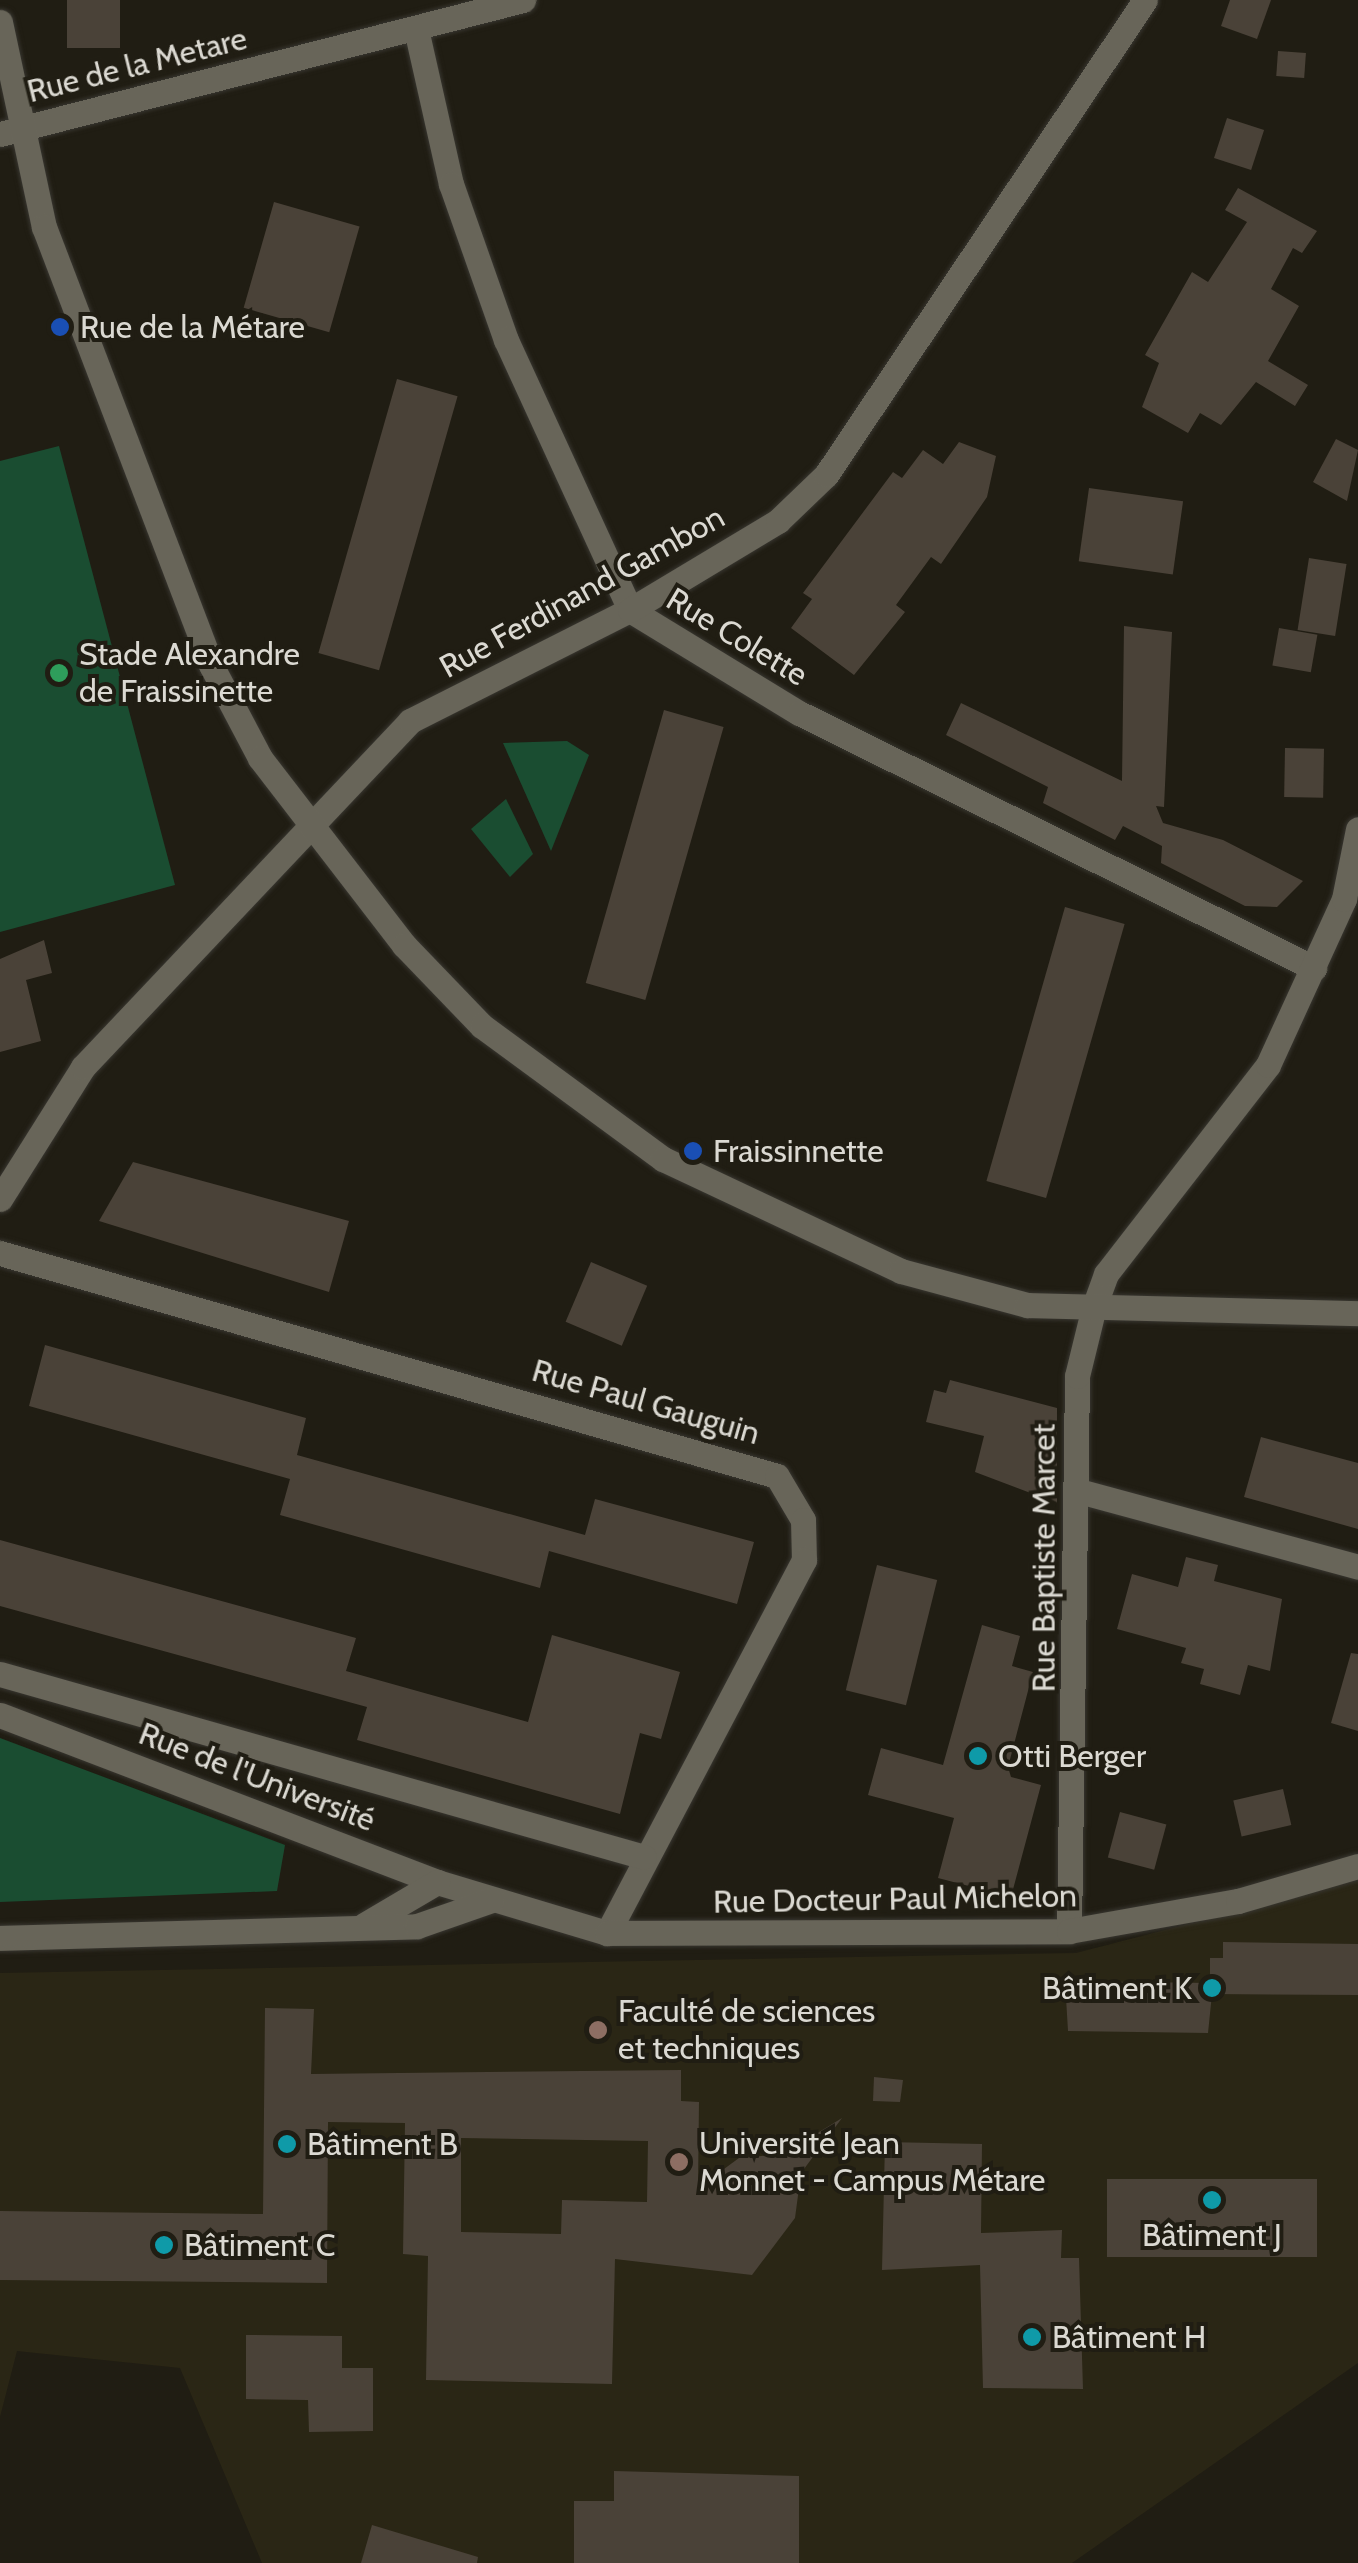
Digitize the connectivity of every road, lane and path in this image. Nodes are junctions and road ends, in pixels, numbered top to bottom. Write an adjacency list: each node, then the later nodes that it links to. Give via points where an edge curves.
1 (523, 0): 4 (street, Rue de la Metare)
2 (1145, 0): 6 (street, Rue Ferdinand Gambon, via 826,475 778,521)
3 (0, 22): 5 (street)
4 (416, 30): 5 (street, Rue de la Metare); 6 (street, Rue Colette, via 452,184 506,340)
5 (11, 130): 7 (street, via 211,664 260,758)
6 (630, 610): 7 (street, Rue Ferdinand Gambon, via 410,721); 9 (street, Rue Colette, via 799,714)
7 (315, 828): 10 (street, Rue Ferdinand Gambon, via 83,1067); 12 (street, via 404,945 482,1026 663,1160 858,1257 961,1291)
8 (1358, 829): 9 (street, Rue Baptiste Marcet, via 1344,899)
9 (1314, 968): 12 (street, Rue Baptiste Marcet, via 1268,1065 1106,1274)
10 (0, 1199)
11 (0, 1253): 18 (street, Rue Paul Gauguin, via 777,1476 803,1520 804,1560)
12 (1094, 1307): 13 (street); 14 (street, Rue Baptiste Marcet, via 1077,1376)
13 (1358, 1313)
14 (1079, 1492): 15 (street); 23 (street, Rue Baptiste Marcet)
15 (1358, 1567)
16 (0, 1674): 18 (street)
17 (0, 1715): 20 (street, Rue de l'Université)
18 (644, 1857): 24 (street, Rue Paul Gauguin)
19 (1358, 1866): 23 (street, Rue Docteur Paul Michelon, via 1238,1901)
20 (437, 1882): 21 (street, Rue de l'Université); 22 (street)
21 (492, 1900): 22 (street, via 416,1926); 24 (street, Rue Docteur Paul Michelon)
22 (364, 1925): 25 (street)
23 (1069, 1931): 24 (street, Rue Docteur Paul Michelon)
24 (607, 1934)
25 (0, 1938)

